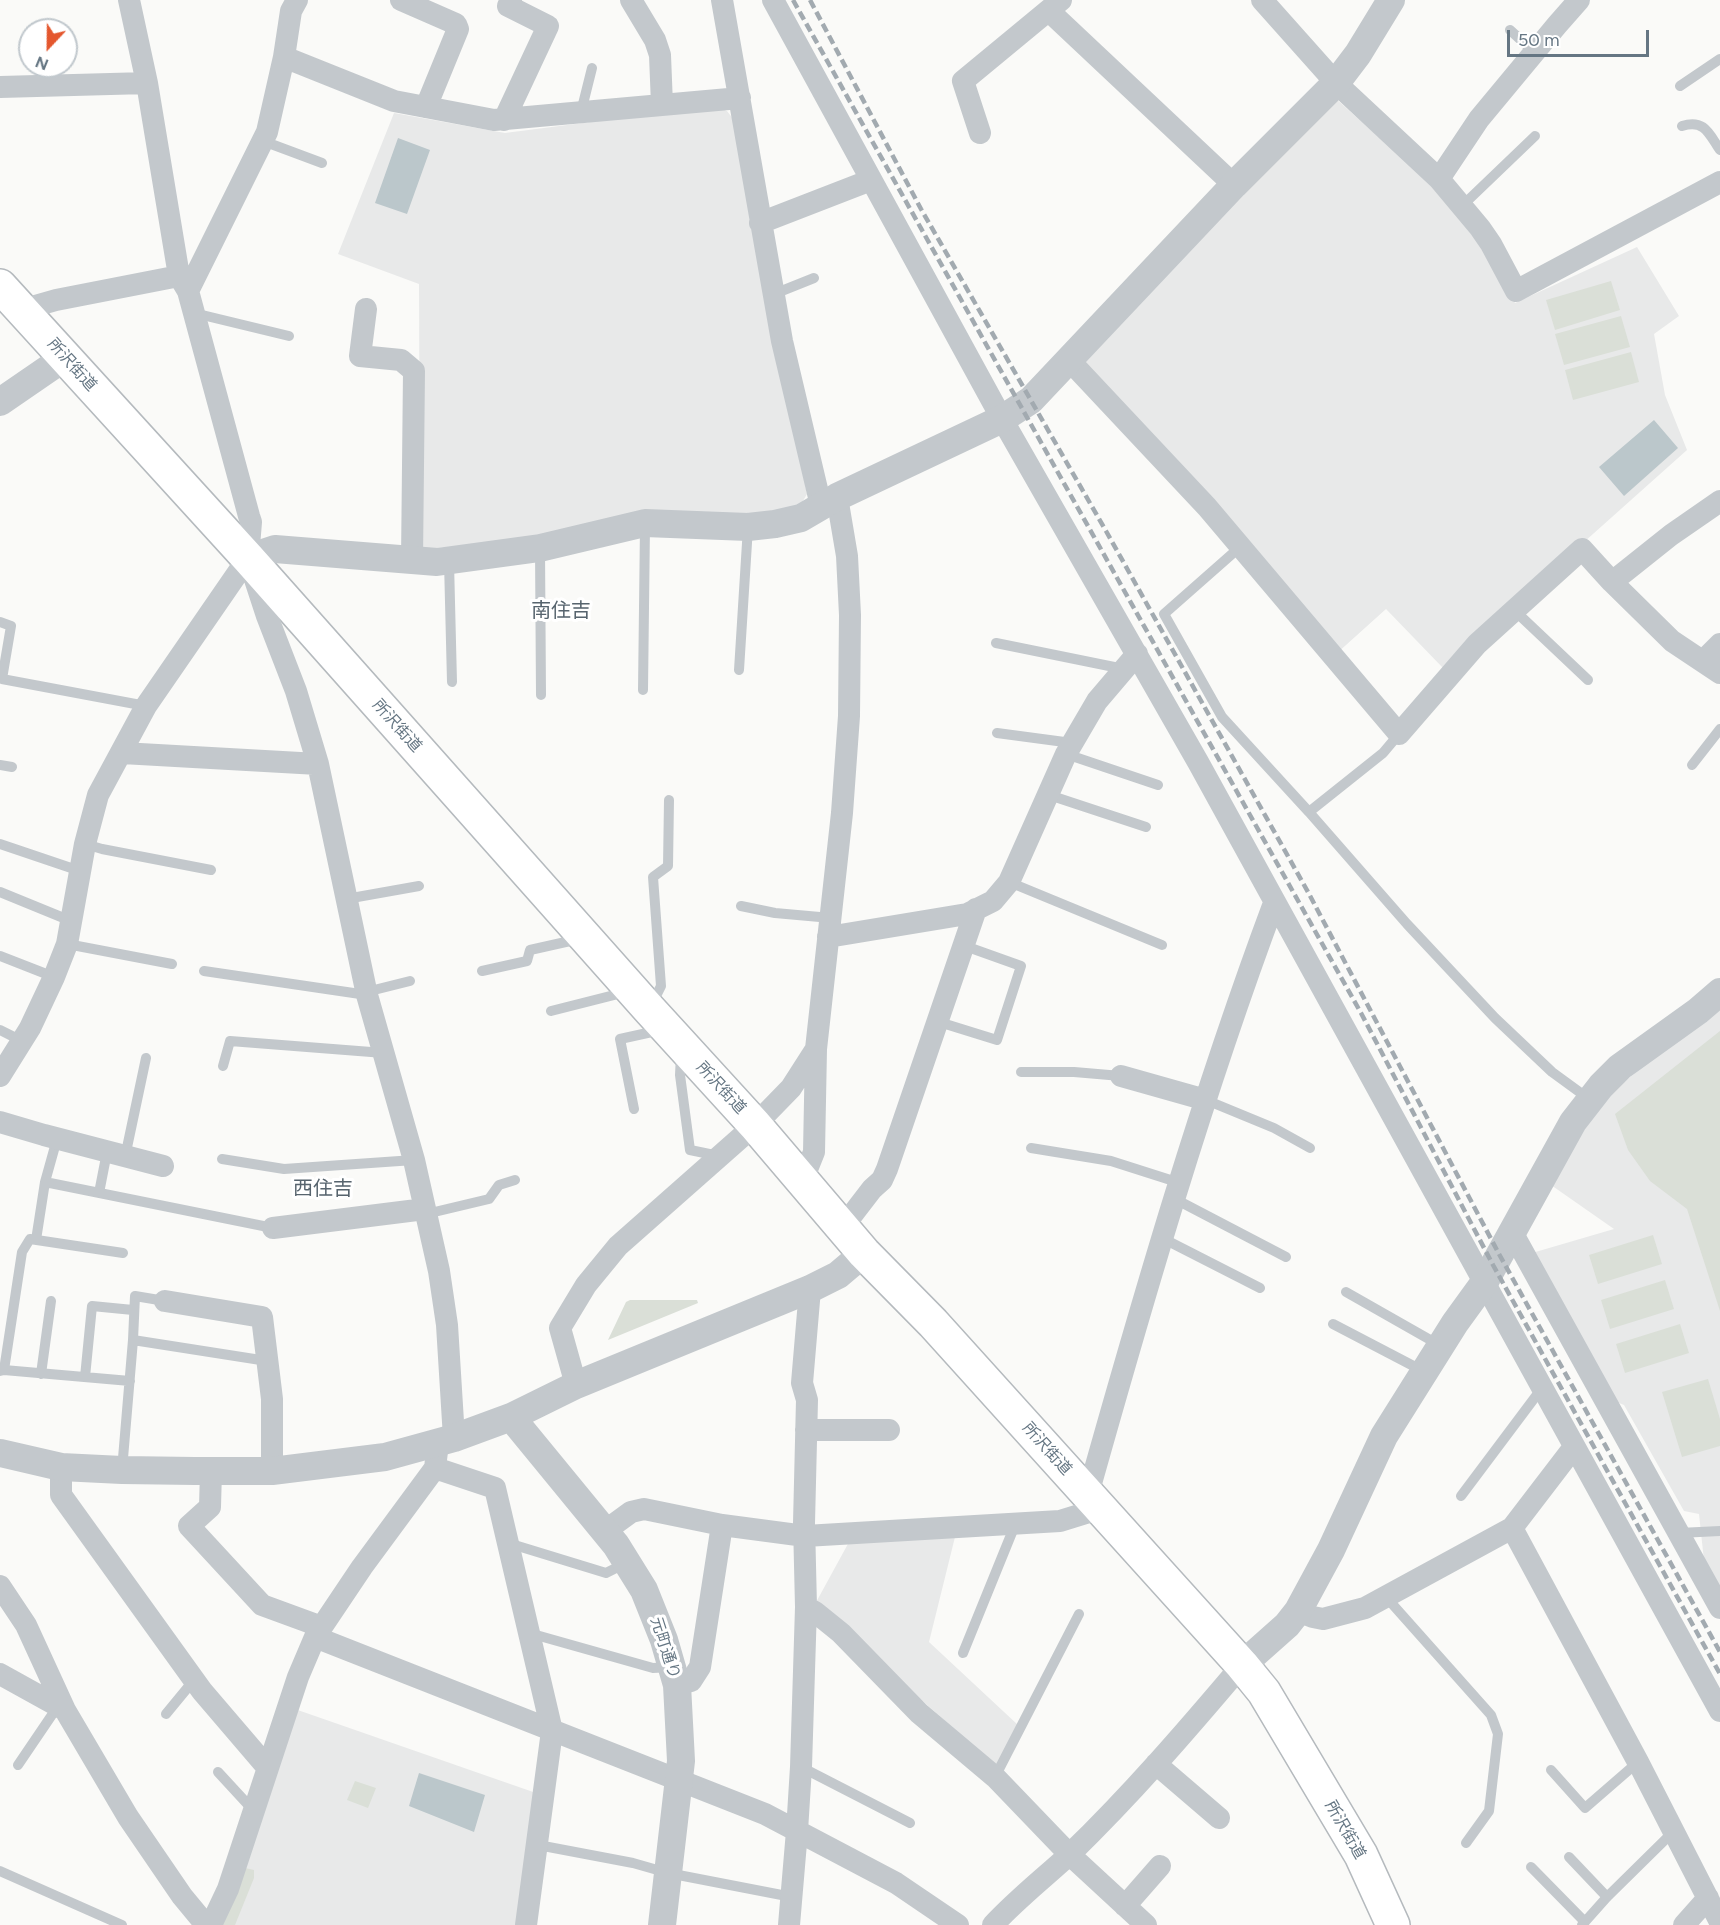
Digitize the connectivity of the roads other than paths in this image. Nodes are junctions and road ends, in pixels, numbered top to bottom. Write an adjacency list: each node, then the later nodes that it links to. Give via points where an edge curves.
1 (129, 0): 17 (street)
2 (297, 0): 14 (street, via 291,11)
3 (401, 0): 23 (street, via 456,24 458,29)
4 (511, 0): 25 (street, via 508,6 548,26)
5 (631, 0): 22 (street, via 660,54)
6 (722, 0): 21 (street)
7 (773, 0): 33 (street)
8 (1391, 0): 18 (street)
9 (1574, 2): 13 (street)
10 (1271, 4): 18 (street)
11 (1055, 6): 27 (street, via 963,81); 35 (street)
12 (1510, 30): 13 (lane)
13 (1534, 52): 32 (street, via 1479,119)
14 (284, 57): 23 (street, via 394,101); 29 (street)
15 (1720, 59): 19 (lane)
16 (592, 68): 24 (lane)
17 (147, 83): 20 (street); 39 (street)
18 (1336, 83): 32 (street); 35 (street)
19 (1680, 86)
20 (0, 87)
21 (740, 98): 22 (street); 37 (street)
22 (662, 105): 24 (street)
23 (426, 107): 25 (street)
24 (581, 112): 25 (street)
25 (504, 120)
26 (1682, 126): 30 (lane, via 1692,123 1705,127)
27 (980, 133)
28 (1535, 136): 36 (lane)
29 (263, 141): 31 (lane); 39 (street)
30 (1720, 150)
31 (321, 164)
32 (1439, 179): 36 (street)
33 (871, 180): 37 (street); 48 (street)
34 (1720, 182): 36 (street, via 1516,291 1491,244)
35 (1234, 185): 46 (street)
36 (1462, 206)
37 (760, 223): 40 (street)
38 (814, 278): 40 (lane)
39 (184, 284): 41 (street, via 56,300); 43 (street)
40 (774, 294): 49 (street, via 782,341)
41 (10, 298): 45 (main road, 所沢街道)
42 (366, 309): 56 (street, via 360,356 401,360 414,371)
43 (194, 313): 44 (lane); 55 (street, via 249,516)
44 (289, 336)
45 (64, 358): 47 (street); 55 (main road, 所沢街道)
46 (1069, 360): 48 (street, via 1031,400); 53 (street)
47 (0, 402)
48 (1002, 419): 49 (street); 63 (street)
49 (829, 501): 52 (street, via 801,518); 97 (street, via 847,556 850,615 849,705)
50 (1720, 501): 58 (street)
51 (645, 523): 52 (street); 54 (street); 68 (lane)
52 (748, 527): 65 (lane)
53 (1240, 547): 73 (street); 83 (lane, via 1164,614 1222,717)
54 (540, 548): 57 (street); 69 (lane)
55 (248, 558): 56 (street, via 275,549); 70 (street); 76 (street); 98 (main road, 所沢街道)
56 (412, 560): 57 (street)
57 (449, 561): 67 (lane)
58 (1612, 582): 59 (street, via 1582,549); 64 (street, via 1672,641)
59 (1514, 610): 66 (lane); 73 (street, via 1477,644)
60 (0, 622): 70 (lane, via 11,626 2,679)
61 (996, 644): 63 (lane)
62 (1720, 644): 64 (street)
63 (1130, 662): 74 (street, via 1097,701); 93 (street)
64 (1711, 667)
65 (739, 670)
66 (1588, 680)
67 (452, 682)
68 (643, 690)
69 (541, 695)
70 (146, 706): 75 (street)
71 (1720, 729): 78 (lane)
72 (997, 733): 74 (lane)
73 (1399, 734): 83 (lane, via 1383,753)
74 (1069, 749): 80 (lane); 81 (street)
75 (122, 753): 76 (street); 86 (street, via 98,795)
76 (318, 764): 92 (street)
77 (0, 765): 79 (lane)
78 (1692, 765)
79 (12, 767)
80 (1158, 785)
81 (1049, 795): 84 (lane); 89 (street)
82 (669, 800): 111 (lane, via 668,866 653,877 661,986)
83 (1309, 812): 123 (lane, via 1496,1018 1552,1072)
84 (1146, 827)
85 (0, 844): 88 (lane)
86 (86, 844): 87 (lane); 88 (street)
87 (211, 870)
88 (80, 871): 96 (street)
89 (1009, 882): 95 (street, via 993,901); 100 (lane)
90 (419, 886): 92 (lane)
91 (0, 892): 96 (lane)
92 (346, 899): 109 (street)
93 (1274, 903): 122 (street); 149 (street)
94 (741, 906): 97 (lane)
95 (976, 909): 97 (street, via 967,914); 101 (street)
96 (71, 921): 99 (street)
97 (830, 928): 115 (street)
98 (586, 938): 105 (lane, via 530,950 527,961); 111 (main road, 所沢街道)
99 (67, 944): 103 (lane); 106 (street)
100 (1162, 945)
101 (964, 946): 112 (street); 112 (lane, via 1021,966 997,1040)
102 (0, 956): 106 (lane)
103 (172, 964)
104 (204, 970): 109 (lane)
105 (482, 971)
106 (54, 977): 114 (street)
107 (410, 981): 109 (lane)
108 (1720, 992): 123 (street, via 1620,1067)
109 (367, 994): 116 (street)
110 (551, 1011): 111 (lane)
111 (658, 1019): 124 (lane, via 620,1039); 126 (main road, 所沢街道); 131 (lane, via 680,1075 690,1150)
112 (939, 1022): 142 (street, via 882,1180)
113 (0, 1030): 114 (lane)
114 (22, 1041): 120 (street)
115 (816, 1048): 126 (street, via 791,1088); 137 (street, via 814,1152)
116 (385, 1053): 118 (lane, via 230,1041); 133 (street)
117 (146, 1058): 130 (lane)
118 (224, 1066)
119 (1021, 1072): 121 (lane)
120 (0, 1076)
121 (1121, 1076): 122 (street)
122 (1206, 1100): 129 (lane, via 1274,1128); 138 (street)
123 (1589, 1100): 143 (street, via 1562,1139)
124 (634, 1109)
125 (0, 1122): 127 (street)
126 (755, 1125): 131 (street); 137 (main road, 所沢街道)
127 (57, 1139): 130 (street); 136 (lane)
128 (1031, 1148): 138 (lane, via 1111,1161)
129 (1310, 1148)
130 (116, 1154): 134 (street); 139 (lane)
131 (720, 1156): 165 (street, via 618,1246 586,1285 560,1329)
132 (222, 1159): 133 (lane, via 284,1169)
133 (414, 1160): 140 (street)
134 (163, 1166)
135 (515, 1180): 140 (lane, via 499,1185 489,1199)
136 (45, 1182): 139 (lane); 145 (lane)
137 (802, 1182): 142 (main road, 所沢街道)
138 (1178, 1191): 144 (street); 148 (lane)
139 (99, 1193): 141 (lane)
140 (425, 1211): 141 (street); 171 (street, via 447,1325)
141 (273, 1228)
142 (842, 1228): 147 (main road, 所沢街道)
143 (1512, 1232): 149 (street); 184 (street)
144 (1162, 1238): 150 (lane); 178 (street)
145 (36, 1240): 146 (lane); 160 (lane, via 30,1239 22,1252)
146 (123, 1253)
147 (864, 1253): 151 (street, via 838,1275); 178 (main road, 所沢街道)
148 (1286, 1257)
149 (1484, 1282): 158 (street); 166 (street)
150 (1260, 1288)
151 (810, 1289): 165 (street); 168 (street, via 802,1383 807,1400)
152 (1346, 1292): 158 (lane)
153 (51, 1300): 162 (lane)
154 (165, 1301): 155 (lane, via 135,1296); 159 (street, via 262,1317)
155 (134, 1310): 157 (lane); 163 (lane, via 92,1306)
156 (1333, 1324): 161 (lane)
157 (133, 1340): 159 (lane); 164 (lane)
158 (1441, 1346): 161 (street)
159 (267, 1361): 176 (street, via 272,1399)
160 (2, 1371): 162 (lane)
161 (1425, 1372): 192 (street, via 1384,1436)
162 (40, 1374): 163 (lane)
163 (85, 1377): 164 (lane)
164 (130, 1381): 174 (lane)
165 (576, 1385): 167 (street)
166 (1542, 1388): 170 (street); 177 (lane)
167 (511, 1418): 171 (street); 182 (street, 元町通り)
168 (806, 1430): 169 (street); 185 (street)
169 (889, 1430)
170 (1574, 1447): 181 (street); 202 (street)
171 (442, 1450): 176 (street); 186 (street, via 495,1488); 194 (street)
172 (0, 1454): 173 (street)
173 (61, 1467): 174 (street); 200 (street, via 61,1496)
174 (122, 1470): 175 (street)
175 (211, 1471): 176 (street); 194 (street, via 210,1507 189,1526 262,1605)
176 (272, 1471)
177 (1461, 1496)
178 (1095, 1501): 180 (street, via 1060,1521); 197 (main road, 所沢街道)
179 (722, 1525): 182 (street, via 644,1509 631,1512); 185 (street); 199 (street, via 700,1667 691,1681)
180 (1015, 1525): 185 (street); 196 (lane)
181 (1512, 1528): 189 (street); 205 (street)
182 (605, 1531): 187 (street, 元町通り)
183 (1720, 1531): 184 (lane)
184 (1678, 1533): 191 (street)
185 (805, 1536): 190 (street)
186 (507, 1543): 187 (lane, via 606,1573); 195 (street)
187 (627, 1562): 199 (street, 元町通り, via 655,1616)
188 (2, 1597): 201 (street, via 26,1625)
189 (1386, 1597): 192 (street, via 1365,1608 1323,1619); 219 (lane, via 1491,1715 1498,1734 1489,1811)
190 (806, 1607): 209 (street); 212 (street, via 841,1633 919,1713)
191 (1720, 1608)
192 (1298, 1611): 197 (street)
193 (1079, 1614): 212 (lane)
194 (318, 1632): 204 (street); 208 (street)
195 (529, 1633): 199 (lane); 204 (street)
196 (963, 1653)
197 (1242, 1665): 206 (street); 242 (main road, 所沢街道, via 1264,1692 1361,1855)
198 (0, 1674): 201 (street)
199 (674, 1676): 213 (street, 元町通り, via 681,1737)
200 (194, 1680): 203 (lane); 208 (street)
201 (62, 1708): 207 (lane); 235 (street, via 128,1817)
202 (1720, 1711)
203 (166, 1713)
204 (552, 1731): 213 (street); 220 (street)
205 (1638, 1762): 210 (lane, via 1585,1808); 218 (street)
206 (1156, 1764): 215 (street); 221 (street)
207 (18, 1765)
208 (267, 1767): 214 (street)
209 (801, 1767): 216 (lane); 217 (street)
210 (1551, 1770)
211 (218, 1772): 214 (lane)
212 (995, 1777): 221 (street)
213 (680, 1780): 217 (street); 226 (street, 元町通り)
214 (253, 1810): 236 (street, via 228,1888)
215 (1219, 1818)
216 (910, 1823)
217 (797, 1831): 227 (street); 239 (street, via 896,1883)
218 (1674, 1831): 228 (lane); 229 (street)
219 (1466, 1843)
220 (538, 1845): 226 (lane); 237 (street)
221 (1069, 1854): 230 (street); 240 (street)
222 (1569, 1857): 228 (lane)
223 (1160, 1866): 230 (street)
224 (1531, 1867): 233 (lane)
225 (0, 1871): 234 (lane)
226 (668, 1873): 227 (lane); 238 (street, 元町通り)
227 (792, 1896): 232 (street)
228 (1607, 1897): 233 (lane)
229 (1708, 1898): 231 (street); 243 (street)
230 (1125, 1906): 241 (street)
231 (1720, 1922)
232 (792, 1924)
233 (1584, 1924)
234 (122, 1925)
235 (206, 1925)
236 (211, 1925)
237 (526, 1925)
238 (662, 1925)
239 (958, 1925)
240 (993, 1925)
241 (1146, 1925)
242 (1393, 1925)
243 (1684, 1925)

